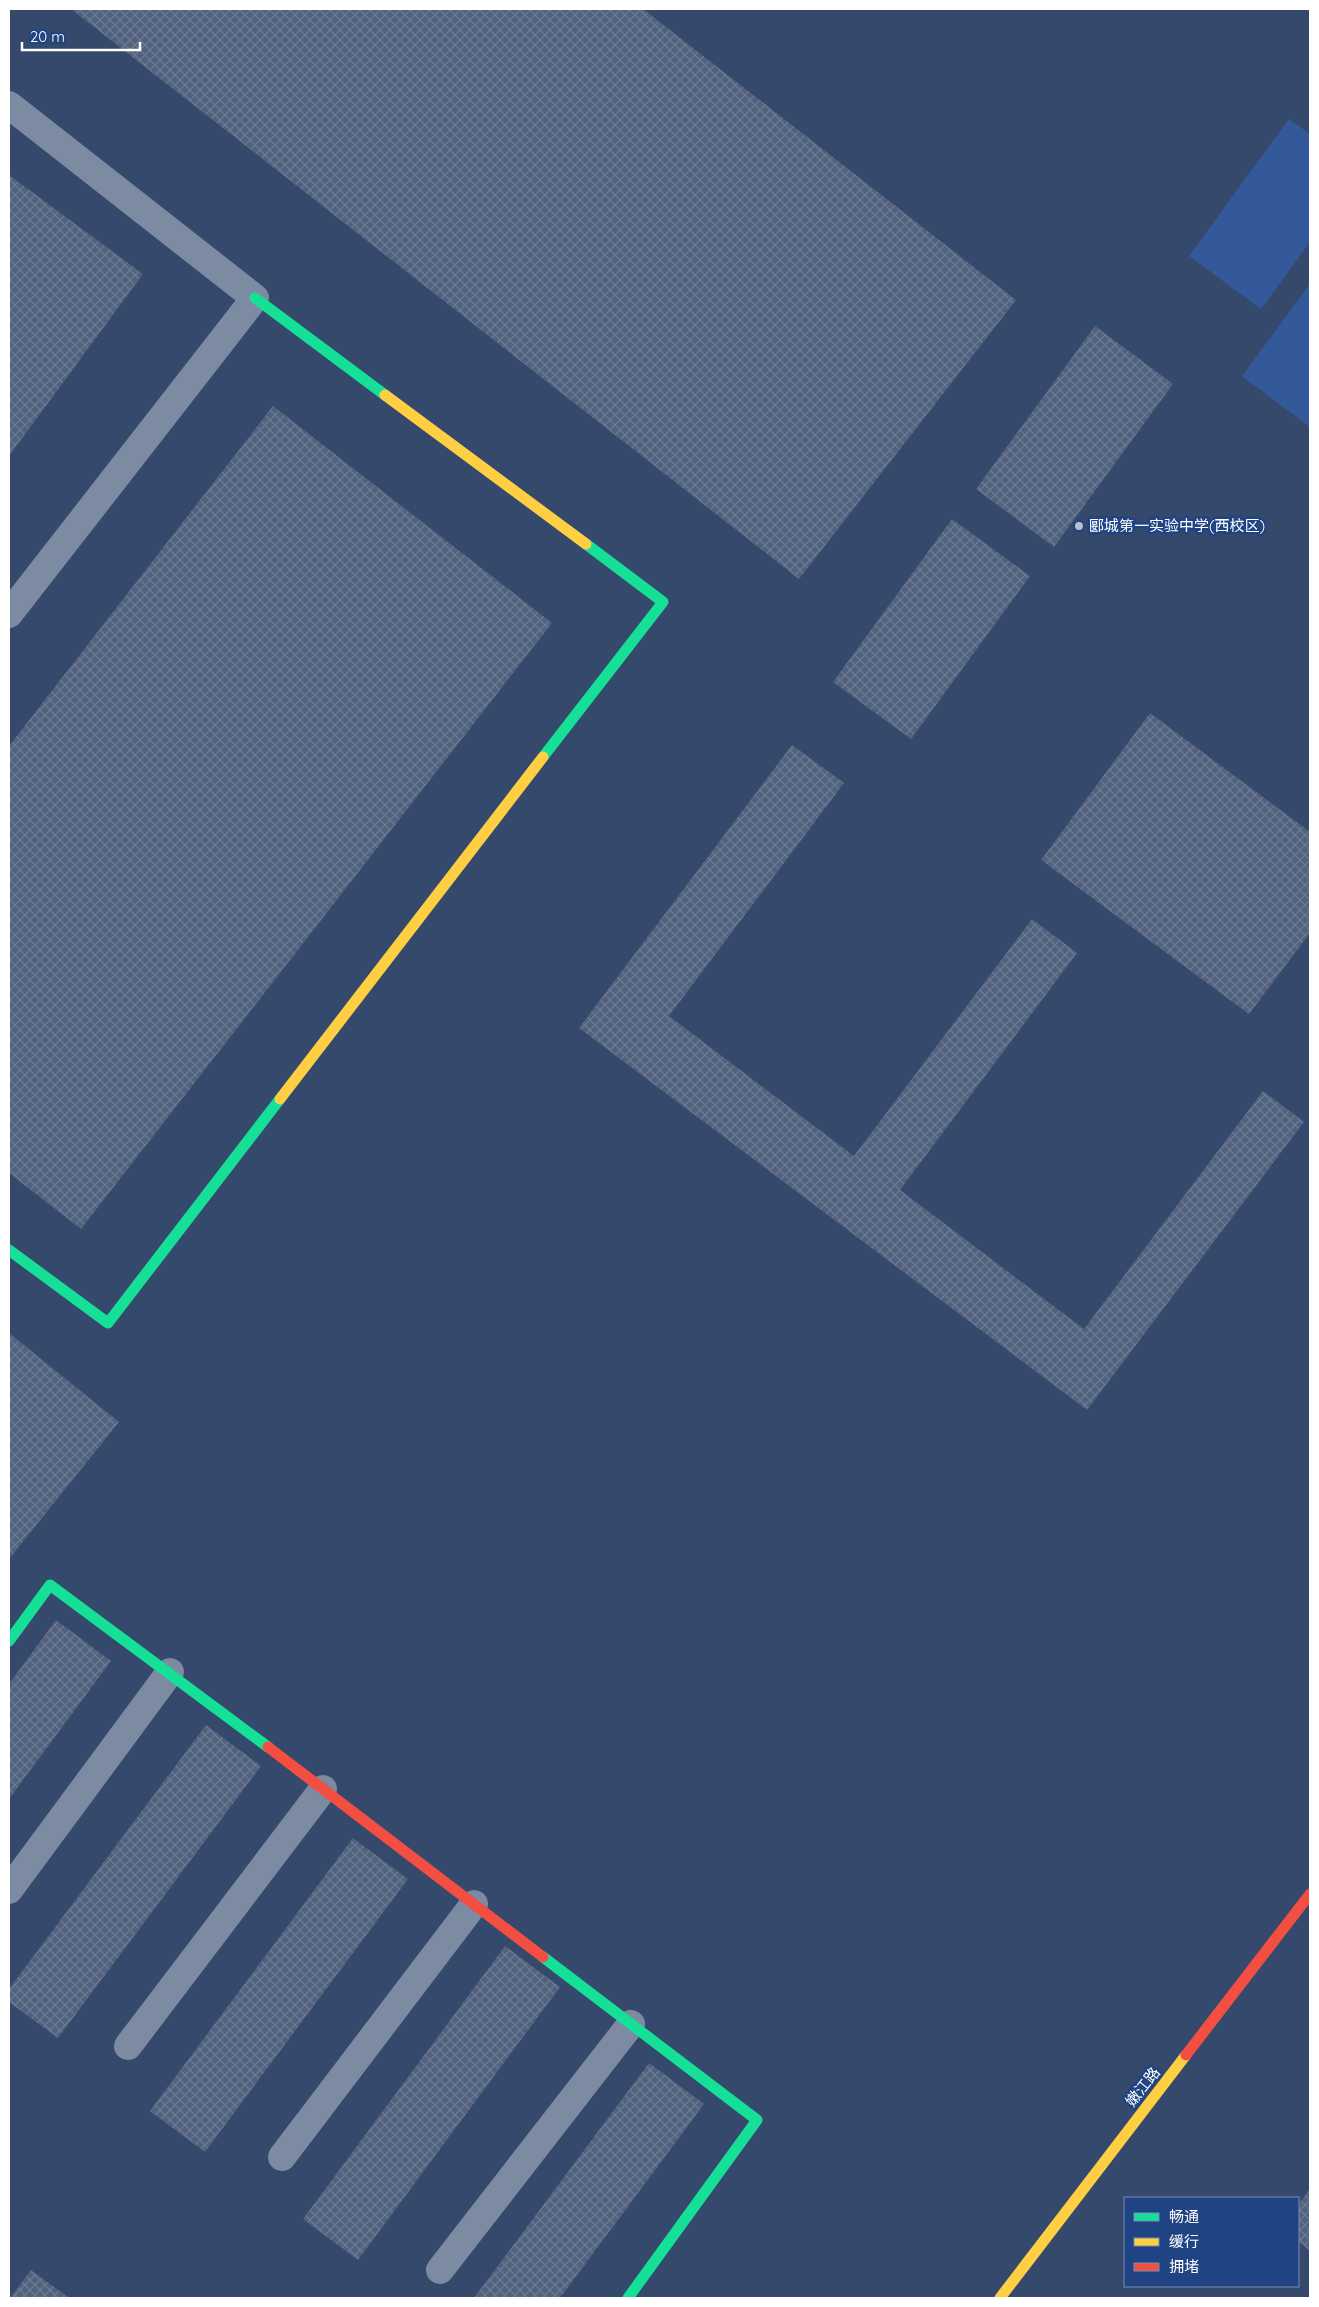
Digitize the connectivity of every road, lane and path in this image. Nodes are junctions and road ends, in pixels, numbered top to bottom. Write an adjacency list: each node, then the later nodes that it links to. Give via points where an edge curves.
1 (9, 105): 2 (street)
2 (255, 298): 3 (street); 4 (street, via 664,602 108,1323)
3 (9, 614)
4 (9, 1250)
5 (9, 1641): 6 (street, via 50,1585)
6 (170, 1672): 7 (street); 8 (street)
7 (323, 1789): 10 (street); 12 (street)
8 (9, 1890)
9 (1310, 1894): 16 (street, 嫩江路)
10 (474, 1904): 11 (street); 13 (street)
11 (631, 2024): 14 (street); 15 (street, via 757,2120)
12 (128, 2046)
13 (282, 2158)
14 (440, 2270)
15 (628, 2298)
16 (1000, 2298)

